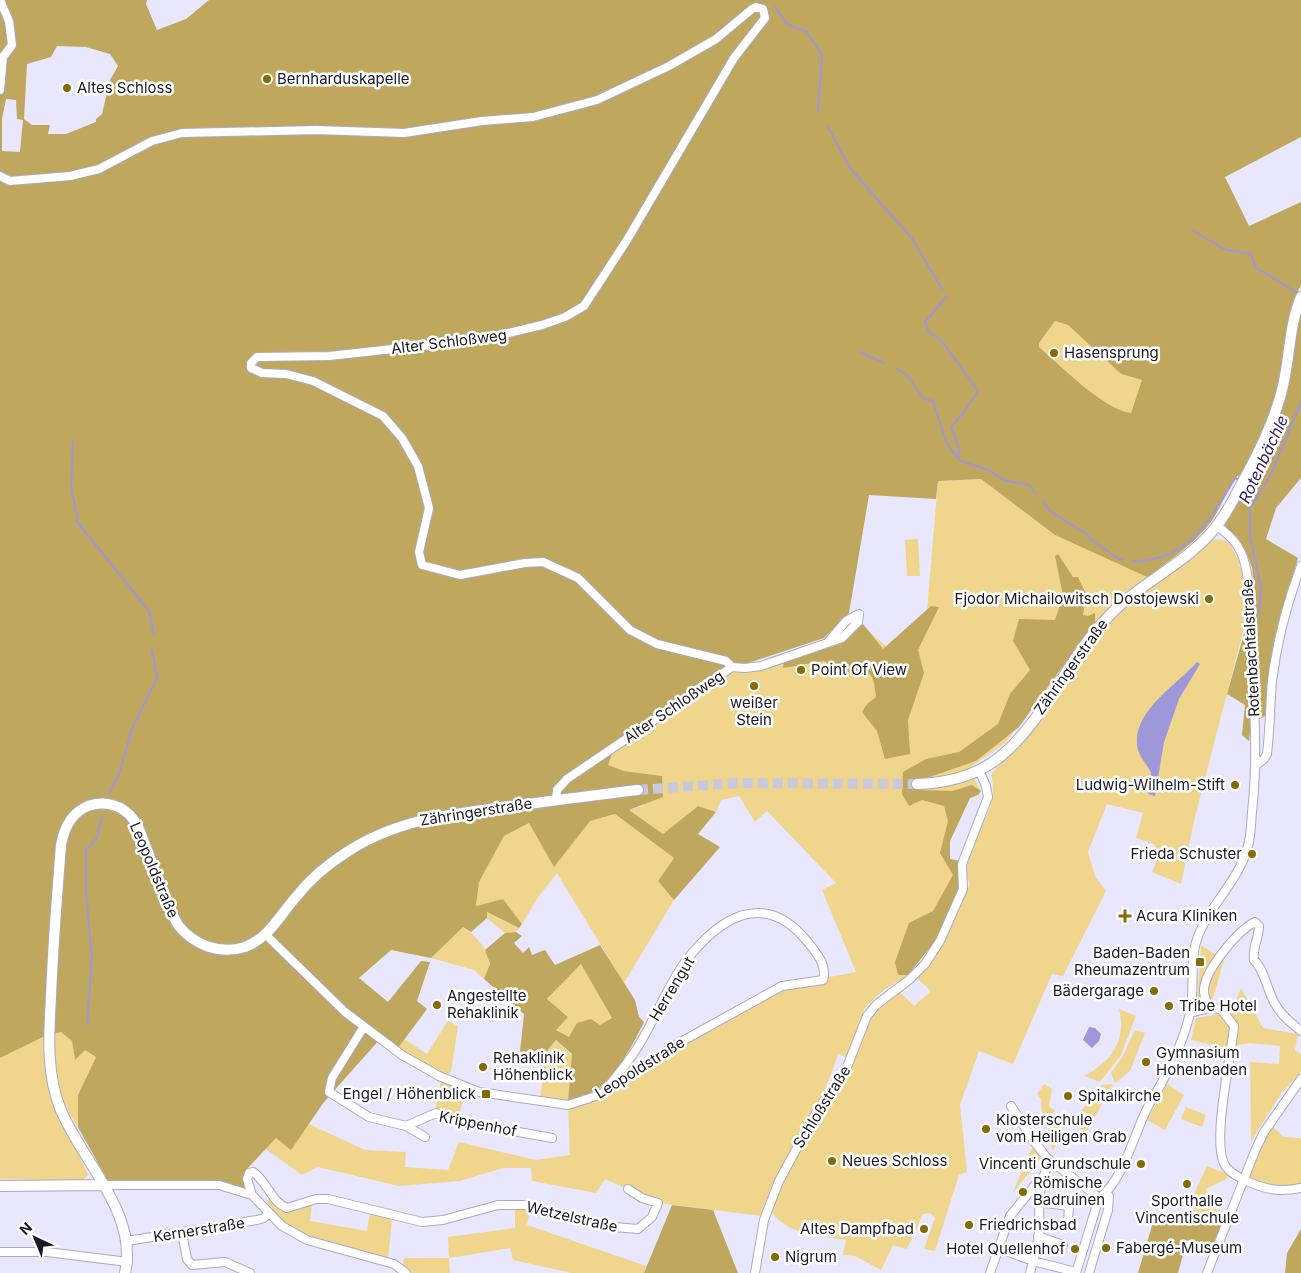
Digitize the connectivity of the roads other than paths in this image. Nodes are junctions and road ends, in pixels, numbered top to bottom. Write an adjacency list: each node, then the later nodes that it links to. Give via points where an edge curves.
1 (0, 0): 2 (street, via 9,21 12,45 3,57)
2 (0, 90)
3 (0, 176): 8 (street, Alter Schloßweg, via 10,181 70,176 99,169 152,141 182,133 316,130 404,133 533,117 597,100 636,83 716,40 752,9 763,9 765,18 734,58 627,240 584,306 542,325 484,340 329,356 257,357 251,362 255,372 286,374 313,381 383,416 402,438 418,466 429,508 418,552 422,565 460,575 543,562 578,578 630,630 657,644 726,661)
4 (1301, 297): 5 (main road, via 1292,322 1287,371 1278,405 1253,463)
5 (1217, 526): 9 (street, Rotenbachtalstraße, via 1235,539 1245,563 1250,597); 10 (main road, Zähringerstraße, via 1200,544 1126,599 1089,639 1018,739)
6 (1301, 566): 9 (street, via 1290,594 1278,644 1267,754)
7 (828, 642): 8 (street, via 761,666)
8 (732, 667): 13 (street, Alter Schloßweg, via 560,784)
9 (1256, 765): 17 (street, Rotenbachtalstraße, via 1249,844 1237,872 1195,945)
10 (979, 770): 11 (main road, Zähringerstraße, via 946,781); 51 (street, Schloßstraße, via 988,797 962,864 963,889 940,941 925,964 876,1005 868,1016 845,1072 817,1111 779,1181 764,1220)
11 (917, 784)
12 (638, 790): 13 (main road, Zähringerstraße)
13 (556, 800): 14 (main road, Zähringerstraße, via 428,818 374,837 337,858 315,876)
14 (265, 934): 18 (street, Leopoldstraße); 28 (main road, Leopoldstraße, via 253,943 231,950 208,947 188,936 174,918 137,825 120,808 93,804 75,814 67,825 61,845 54,922 50,1063 56,1096 65,1120)
15 (825, 973): 21 (street, Leopoldstraße, via 822,980 782,986 756,999 677,1044); 21 (street, Herrengut, via 821,961 790,922 751,913 734,917 685,962 640,1044)
16 (1209, 1008): 17 (street); 19 (street, via 1204,992 1206,980 1234,940 1255,922 1259,933 1254,960 1260,966 1275,1004); 27 (street, via 1221,1009 1234,1026 1222,1099 1222,1156 1226,1168)
17 (1190, 1013): 33 (street, Rotenbachtalstraße, via 1169,1071)
18 (363, 1028): 21 (street, Leopoldstraße, via 439,1076 478,1092 568,1105); 23 (street, Krippenhof, via 332,1078 328,1092 369,1116)
19 (1301, 1031)
20 (1301, 1079): 27 (street, via 1264,1132)
21 (602, 1094)
22 (1011, 1106): 26 (street, via 1032,1140)
23 (406, 1126): 24 (street, Krippenhof); 25 (street, Krippenhof, via 436,1114)
24 (425, 1137)
25 (552, 1138)
26 (1050, 1161): 32 (street); 35 (street)
27 (1244, 1180): 30 (street, via 1268,1190); 55 (street)
28 (105, 1185): 29 (main road); 34 (street, via 220,1185); 41 (main road, Leopoldstraße)
29 (0, 1186)
30 (1301, 1188)
31 (628, 1189): 34 (street, Wetzelstraße, via 658,1203 646,1224 638,1229 580,1220 525,1205 498,1205 443,1220 422,1222 328,1199 316,1199 287,1208 277,1202 253,1172 247,1179)
32 (1034, 1193): 36 (street); 43 (street, via 1023,1200 1010,1216)
33 (1106, 1193): 35 (street); 54 (street, via 1109,1196 1108,1210)
34 (252, 1195): 37 (street)
35 (1099, 1198): 47 (street)
36 (1038, 1202): 38 (street, via 1069,1206); 40 (street)
37 (268, 1213): 39 (street, Kernerstraße, via 257,1220); 50 (street, via 282,1226 307,1240 394,1264)
38 (1068, 1223)
39 (182, 1233): 41 (street, Kernerstraße); 49 (street, via 187,1259 192,1265 225,1262)
40 (1038, 1236): 42 (street); 46 (street)
41 (127, 1241): 45 (main road, Leopoldstraße)
42 (1063, 1245)
43 (1000, 1249): 46 (street); 52 (street)
44 (0, 1252): 45 (street, via 47,1252)
45 (128, 1262): 48 (main road, Leopoldstraße)
46 (1033, 1262): 47 (street); 53 (street)
47 (1076, 1272)
48 (125, 1273)
49 (250, 1273)
50 (406, 1273)
51 (755, 1273)
52 (990, 1273)
53 (1030, 1273)
54 (1089, 1273)
55 (1208, 1273)

